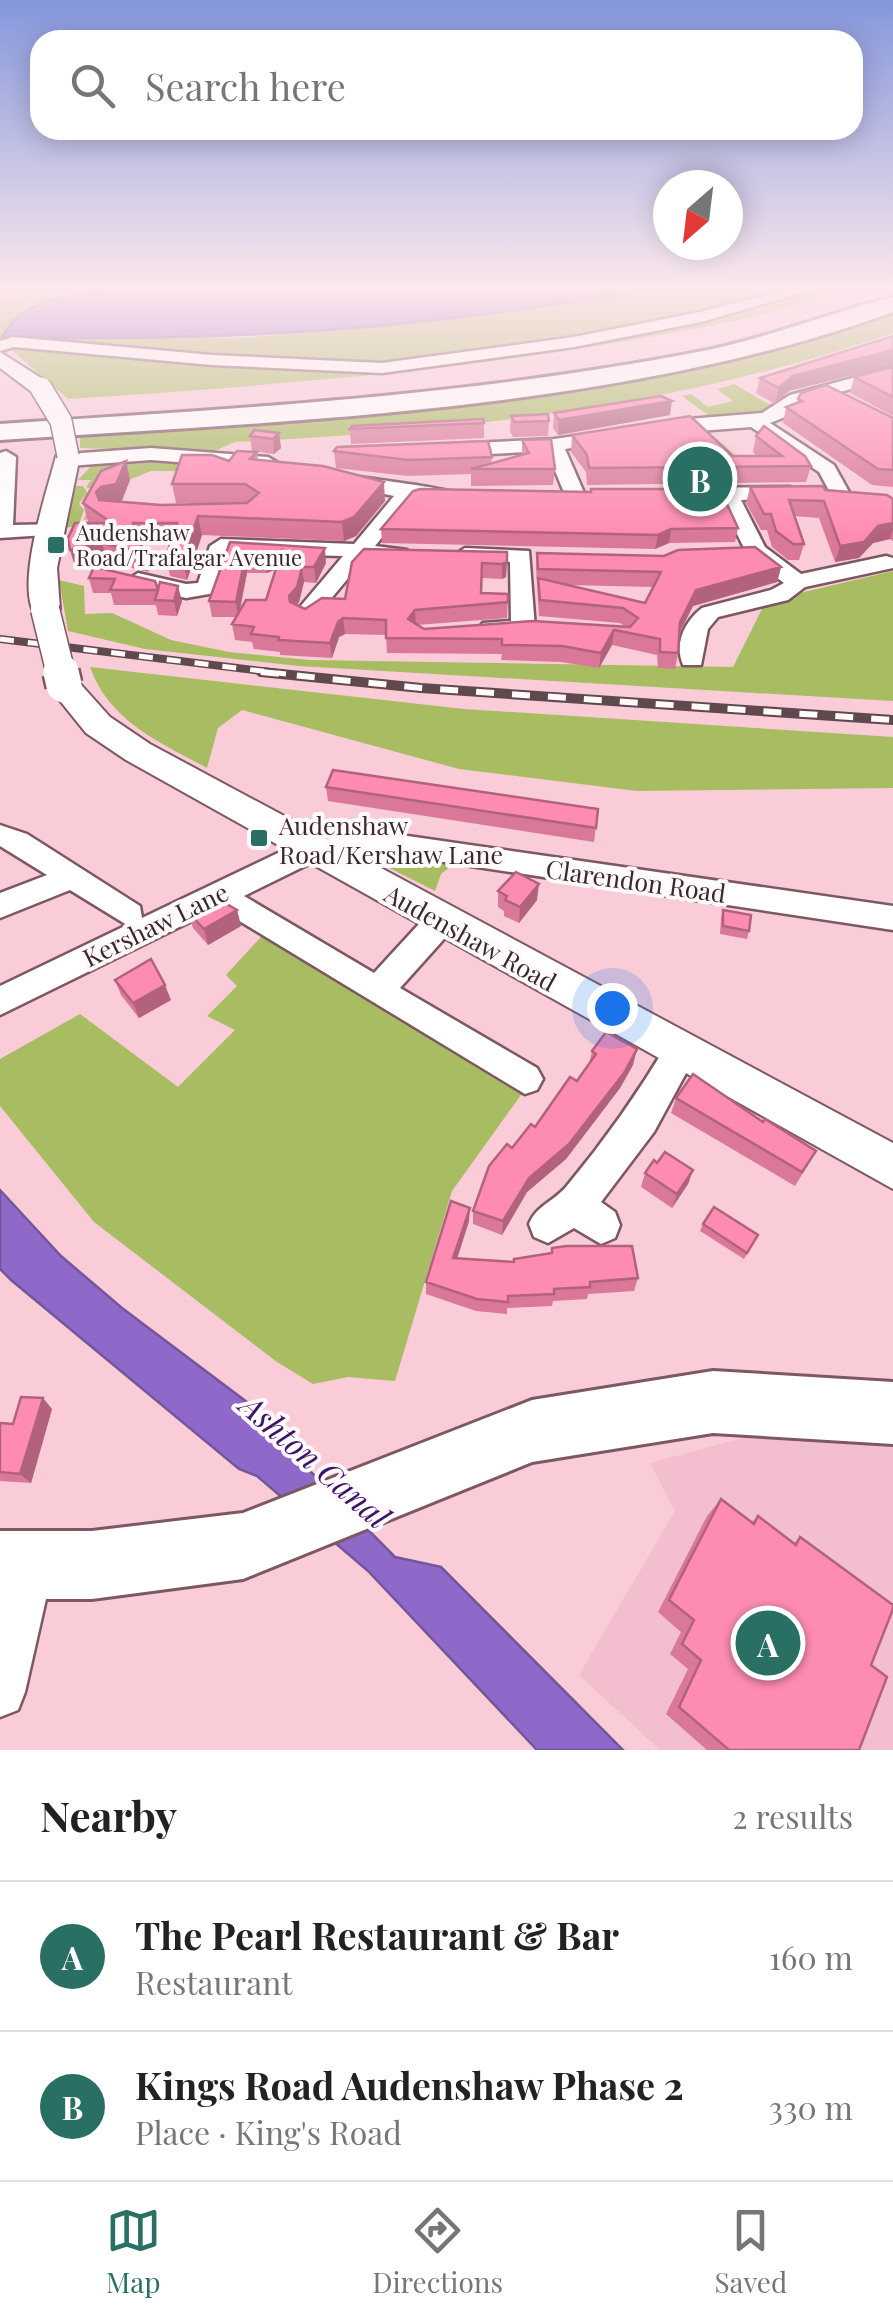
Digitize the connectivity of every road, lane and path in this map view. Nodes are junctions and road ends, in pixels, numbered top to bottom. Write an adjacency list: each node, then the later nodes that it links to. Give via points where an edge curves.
1 (17, 371): 10 (main road, Audenshaw Road, bridge, via 41,388 61,421)
2 (516, 371): 5 (highway)
3 (631, 371): 7 (highway)
4 (893, 372): 6 (street, via 833,396 796,399)
5 (0, 415)
6 (758, 423): 8 (street, via 689,422); 15 (street, via 828,468 830,493)
7 (3, 445): 14 (street)
8 (554, 445): 9 (street); 17 (street)
9 (436, 450)
10 (68, 458): 11 (street, via 192,455); 19 (main road, Audenshaw Road)
11 (288, 467)
12 (324, 475): 13 (street)
13 (408, 492): 18 (street); 22 (street)
14 (2, 493): 20 (street)
15 (727, 493): 16 (street); 21 (street)
16 (661, 494)
17 (575, 495)
18 (466, 496)
19 (53, 529): 20 (street); 37 (main road, Audenshaw Road, bridge, via 44,568 46,608 64,684 98,725 138,752)
20 (1, 532)
21 (756, 550): 25 (street); 28 (street)
22 (354, 552): 23 (street); 29 (street, via 222,537); 31 (street)
23 (416, 555)
24 (450, 555): 33 (street, via 520,556)
25 (730, 555)
26 (886, 563): 28 (street)
27 (119, 576): 29 (street)
28 (797, 582): 35 (street, via 789,592 702,618)
29 (208, 588): 30 (street)
30 (216, 614)
31 (306, 614)
32 (551, 626): 33 (street)
33 (523, 627): 34 (street, via 478,628)
34 (472, 634)
35 (692, 660)
36 (0, 835): 38 (street)
37 (332, 849): 39 (street, Kershaw Lane); 42 (street, Clarendon Road); 43 (main road, Audenshaw Road)
38 (70, 878): 40 (street); 41 (street)
39 (219, 892): 44 (street); 45 (street, Kershaw Lane)
40 (0, 906)
41 (129, 914)
42 (893, 918)
43 (441, 921): 44 (street); 46 (main road, Audenshaw Road)
44 (377, 991): 47 (street)
45 (0, 1001)
46 (681, 1052): 48 (main road, Audenshaw Road); 49 (street)
47 (524, 1079)
48 (893, 1168)
49 (574, 1218)
50 (893, 1413): 51 (highway, via 713,1402 532,1431 242,1546 92,1565)
51 (14, 1567): 52 (street)
52 (0, 1692)

